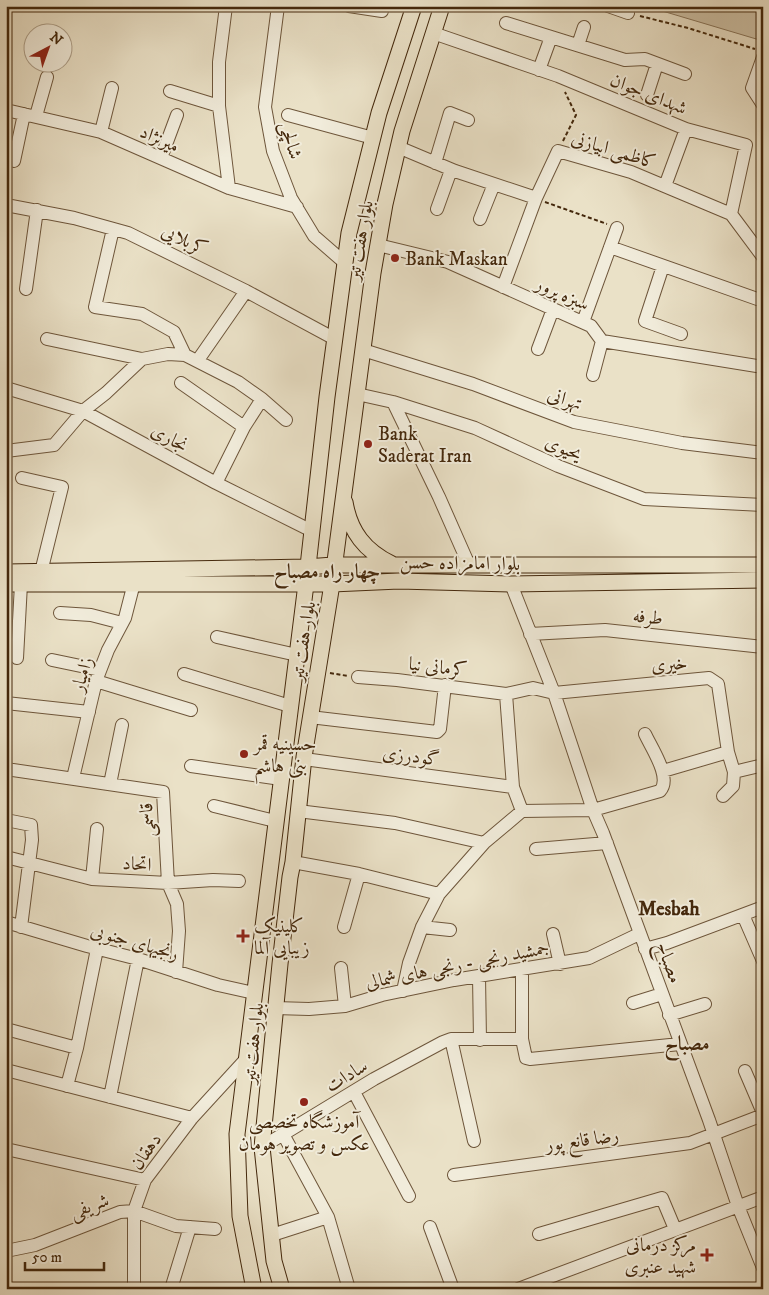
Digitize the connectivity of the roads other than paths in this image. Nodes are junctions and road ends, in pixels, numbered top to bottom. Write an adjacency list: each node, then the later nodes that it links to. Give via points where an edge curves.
1 (226, 6): 23 (street, via 219,62)
2 (278, 6): 42 (street, شالچی, via 264,107 273,151)
3 (349, 6): 7 (street)
4 (414, 6): 31 (main road, بلوار هفت تیر)
5 (608, 6): 8 (street)
6 (441, 7): 11 (main road, بلوار هفت تیر)
7 (382, 11)
8 (628, 13)
9 (506, 23): 12 (street, شهدای جوان)
10 (584, 27): 13 (street)
11 (433, 33): 16 (street, شهدای جوان); 32 (main road, بلوار هفت تیر)
12 (551, 37): 13 (street, شهدای جوان); 16 (street)
13 (578, 46): 15 (street, شهدای جوان, via 625,60 645,59)
14 (759, 53): 22 (street, via 752,88)
15 (657, 64): 17 (street, شهدای جوان); 21 (street)
16 (539, 70): 29 (street, شهدای جوان)
17 (685, 74)
18 (47, 77): 25 (street)
19 (112, 88): 30 (street)
20 (170, 91): 23 (street)
21 (647, 95)
22 (763, 105)
23 (219, 106): 39 (street)
24 (6, 110): 25 (street, میرنژاد)
25 (30, 115): 30 (street, میرنژاد); 34 (street)
26 (177, 115): 33 (street)
27 (288, 115): 31 (street)
28 (468, 120): 35 (street, via 450,114)
29 (686, 129): 38 (street); 45 (street, شهدای جوان, via 746,145)
30 (101, 132): 33 (street, میرنژاد)
31 (373, 138): 52 (main road, بلوار هفت تیر, via 349,233)
32 (398, 147): 35 (street); 49 (main road, بلوار هفت تیر)
33 (161, 158): 39 (street, میرنژاد)
34 (14, 161)
35 (435, 163): 36 (street)
36 (451, 170): 37 (street); 43 (street)
37 (494, 184): 40 (street); 46 (street)
38 (666, 186): 40 (street, کاظمی ابیازنی, via 631,172 558,151); 45 (street, کاظمی ابیازنی)
39 (229, 188): 42 (street, میرنژاد)
40 (536, 198): 54 (street, کاظمی ابیازنی)
41 (6, 205): 44 (street, کربلایی)
42 (297, 207): 52 (street, شالچی, via 314,236)
43 (437, 209)
44 (37, 210): 48 (street, کربلایی); 55 (street)
45 (731, 214): 51 (street)
46 (480, 219)
47 (617, 228): 50 (street)
48 (114, 229): 56 (street, کربلایی, via 182,258); 66 (street, via 95,307 142,314 174,332)
49 (378, 245): 54 (street, سبزه پرور, via 448,262); 65 (main road, بلوار هفت تیر)
50 (610, 247): 53 (street); 59 (street)
51 (763, 257)
52 (345, 263): 62 (main road, بلوار هفت تیر)
53 (663, 266): 57 (street); 60 (street, via 645,321)
54 (504, 287): 58 (street, سبزه پرور)
55 (26, 289)
56 (246, 291): 62 (street, کربلایی); 68 (street)
57 (763, 301)
58 (553, 309): 59 (street, سبزه پرور); 64 (street)
59 (583, 322): 63 (street, سبزه پرور)
60 (681, 334)
61 (47, 339): 67 (street)
62 (335, 339): 85 (main road, بلوار هفت تیر)
63 (602, 341): 69 (street); 70 (street)
64 (538, 349)
65 (363, 350): 73 (main road, بلوار هفت تیر); 80 (street, تهرانی, via 473,384 574,422 682,443)
66 (185, 355): 67 (street, via 168,354); 68 (street)
67 (142, 359): 76 (street)
68 (198, 360): 74 (street)
69 (763, 367)
70 (593, 375)
71 (181, 383): 78 (street)
72 (6, 388): 76 (street, نجاری)
73 (357, 394): 75 (street, یحیوی); 83 (main road, بلوار هفت تیر)
74 (262, 399): 77 (street); 78 (street)
75 (393, 402): 84 (street, یحیوی, via 475,428 558,466 644,499); 88 (street)
76 (83, 411): 79 (street, via 54,446); 82 (street, نجاری)
77 (286, 420)
78 (244, 427): 82 (street)
79 (6, 451)
80 (763, 453)
81 (22, 478): 92 (street, via 62,487)
82 (216, 483): 85 (street, نجاری)
83 (344, 490): 86 (main road, بلوار هفت تیر); 87 (main road, via 350,524 357,536 378,557)
84 (763, 505)
85 (312, 531): 90 (main road, بلوار هفت تیر)
86 (333, 565): 87 (main road, بلوار امامزاده حسن); 90 (main road, بلوار امامزاده حسن); 98 (main road, بلوار هفت تیر)
87 (393, 565): 88 (main road, بلوار امامزاده حسن)
88 (469, 565): 89 (main road, بلوار امامزاده حسن)
89 (763, 565)
90 (307, 567): 92 (main road, بلوار امامزاده حسن); 97 (main road, بلوار هفت تیر)
91 (6, 572): 92 (main road, بلوار امامزاده حسن)
92 (41, 572)
93 (763, 580): 99 (main road, بلوار امامزاده حسن)
94 (134, 583): 96 (main road, بلوار امامزاده حسن); 97 (main road, بلوار امامزاده حسن); 102 (street, زامیار)
95 (359, 583): 98 (main road, بلوار امامزاده حسن); 99 (main road, بلوار امامزاده حسن); 101 (main road, via 342,592)
96 (13, 584): 107 (street)
97 (306, 584): 98 (main road, بلوار امامزاده حسن); 106 (main road, بلوار هفت تیر)
98 (332, 584): 101 (main road, بلوار هفت تیر)
99 (511, 584): 103 (street, مصباح)
100 (60, 613): 102 (street, via 91,615)
101 (327, 614): 119 (main road, بلوار هفت تیر)
102 (122, 623): 110 (street, زامیار)
103 (530, 634): 105 (street, طرفه, via 605,630); 113 (street, مصباح)
104 (217, 637): 106 (street)
105 (763, 647)
106 (297, 655): 116 (main road, بلوار هفت تیر)
107 (17, 658)
108 (52, 660): 110 (street)
109 (184, 674): 116 (street)
110 (98, 675): 117 (street); 118 (street, زامیار)
111 (358, 677): 112 (street, کرمانی نیا)
112 (446, 685): 114 (street, کرمانی نیا); 119 (street, via 437,732)
113 (554, 692): 114 (street, کرمانی نیا, via 533,688); 122 (street, خیری, via 709,678 718,684); 135 (street, مصباح)
114 (506, 694): 132 (street)
115 (6, 703): 118 (street)
116 (290, 706): 130 (main road, بلوار هفت تیر)
117 (191, 710)
118 (89, 712): 129 (street, زامیار)
119 (310, 717): 123 (main road, بلوار هفت تیر)
120 (122, 725): 131 (street)
121 (645, 734): 127 (street)
122 (728, 752): 127 (street); 128 (street, خیری)
123 (304, 760): 132 (street, گودرزی); 136 (main road, بلوار هفت تیر)
124 (763, 764): 128 (street)
125 (191, 766): 130 (street)
126 (6, 769): 129 (street, قاسمی)
127 (663, 771): 135 (street, via 665,781 660,791)
128 (734, 772): 133 (street, via 733,786)
129 (73, 778): 131 (street, قاسمی)
130 (281, 779): 139 (main road, بلوار هفت تیر)
131 (110, 784): 151 (street, قاسمی, via 163,792)
132 (513, 787): 137 (street)
133 (723, 796)
134 (214, 806): 139 (street)
135 (593, 810): 137 (street); 142 (street, مصباح)
136 (298, 811): 141 (street, via 395,824); 146 (main road, بلوار هفت تیر)
137 (522, 811): 141 (street)
138 (6, 820): 145 (street, via 31,825)
139 (275, 820): 147 (main road, بلوار هفت تیر)
140 (97, 829): 149 (street)
141 (484, 843): 152 (street)
142 (607, 843): 143 (street); 163 (street, مصباح)
143 (536, 849)
144 (6, 857): 145 (street, اتحاد)
145 (30, 862): 149 (street, اتحاد); 158 (street)
146 (292, 869): 147 (main road, via 284,885 279,887); 148 (street); 157 (main road, بلوار هفت تیر)
147 (269, 873): 155 (main road, بلوار هفت تیر)
148 (358, 874): 152 (street); 159 (street)
149 (92, 879): 151 (street, اتحاد)
150 (238, 881): 151 (street, اتحاد)
151 (168, 883): 171 (street, قاسمی, via 178,904)
152 (439, 894): 160 (street)
153 (763, 907): 154 (street)
154 (743, 914): 165 (street); 167 (street)
155 (263, 920): 157 (main road, via 276,911); 174 (main road, بلوار هفت تیر)
156 (6, 922): 158 (street, رنجیهای جنوبی)
157 (285, 924): 179 (main road, بلوار هفت تیر)
158 (21, 927): 164 (street, رنجیهای جنوبی)
159 (344, 927)
160 (422, 927): 161 (street); 173 (street)
161 (450, 930)
162 (553, 934): 168 (street)
163 (639, 934): 165 (street, مصباح); 168 (street, جمشید رنجی - رنجی های شمالی, via 589,958)
164 (97, 949): 166 (street, رنجیهای جنوبی); 186 (street)
165 (645, 949): 175 (street, مصباح)
166 (138, 959): 171 (street, رنجیهای جنوبی); 192 (street)
167 (763, 962)
168 (560, 964): 170 (street, جمشید رنجی - رنجی های شمالی)
169 (341, 968): 178 (street)
170 (522, 970): 172 (street, جمشید رنجی - رنجی های شمالی); 184 (street)
171 (176, 972): 174 (street, رنجیهای جنوبی, via 218,986)
172 (479, 976): 173 (street, جمشید رنجی - رنجی های شمالی); 183 (street)
173 (403, 991): 178 (street, جمشید رنجی - رنجی های شمالی)
174 (254, 993): 187 (main road, بلوار هفت تیر)
175 (662, 994): 176 (street); 180 (street, مصباح)
176 (633, 1003)
177 (705, 1004): 180 (street)
178 (345, 1006): 179 (street, جمشید رنجی - رنجی های شمالی)
179 (275, 1008): 198 (main road, بلوار هفت تیر)
180 (669, 1014): 185 (street, مصباح)
181 (6, 1029): 186 (street)
182 (451, 1039): 183 (street); 191 (street, سادات); 197 (street)
183 (480, 1040): 184 (street)
184 (522, 1040): 185 (street, via 526,1058 530,1059)
185 (680, 1044): 196 (street, مصباح)
186 (77, 1048): 190 (street)
187 (246, 1059): 194 (street, دهقان); 217 (main road, بلوار هفت تیر, via 237,1134 240,1216)
188 (6, 1070): 190 (street)
189 (745, 1071): 193 (street)
190 (67, 1086): 192 (street)
191 (354, 1092): 195 (street, سادات); 202 (street)
192 (110, 1097): 194 (street)
193 (763, 1114): 196 (street, رضا قانع پور)
194 (192, 1118): 201 (street, دهقان)
195 (283, 1134): 198 (street, سادات); 206 (street)
196 (714, 1134): 200 (street, رضا قانع پور, via 690,1143); 204 (street, مصباح)
197 (474, 1141)
198 (262, 1147): 212 (main road, بلوار هفت تیر)
199 (6, 1149): 201 (street)
200 (454, 1175)
201 (145, 1180): 205 (street, دهقان)
202 (409, 1196)
203 (763, 1197): 204 (street)
204 (738, 1206): 210 (street); 214 (street, مصباح)
205 (134, 1211): 207 (street, شریفی, via 176,1226); 213 (street, شریفی, via 120,1212 35,1245); 215 (street, دهقان)
206 (328, 1217): 212 (street); 219 (street)
207 (190, 1227): 209 (street, شریفی); 216 (street)
208 (430, 1227): 220 (street)
209 (215, 1229)
210 (675, 1229): 211 (street, via 662,1198); 221 (street)
211 (539, 1234)
212 (272, 1235): 218 (main road, بلوار هفت تیر, via 274,1261)
213 (6, 1251)
214 (763, 1268)
215 (134, 1289)
216 (171, 1289)
217 (254, 1289)
218 (282, 1289)
219 (349, 1289)
220 (453, 1289)
221 (518, 1289)

